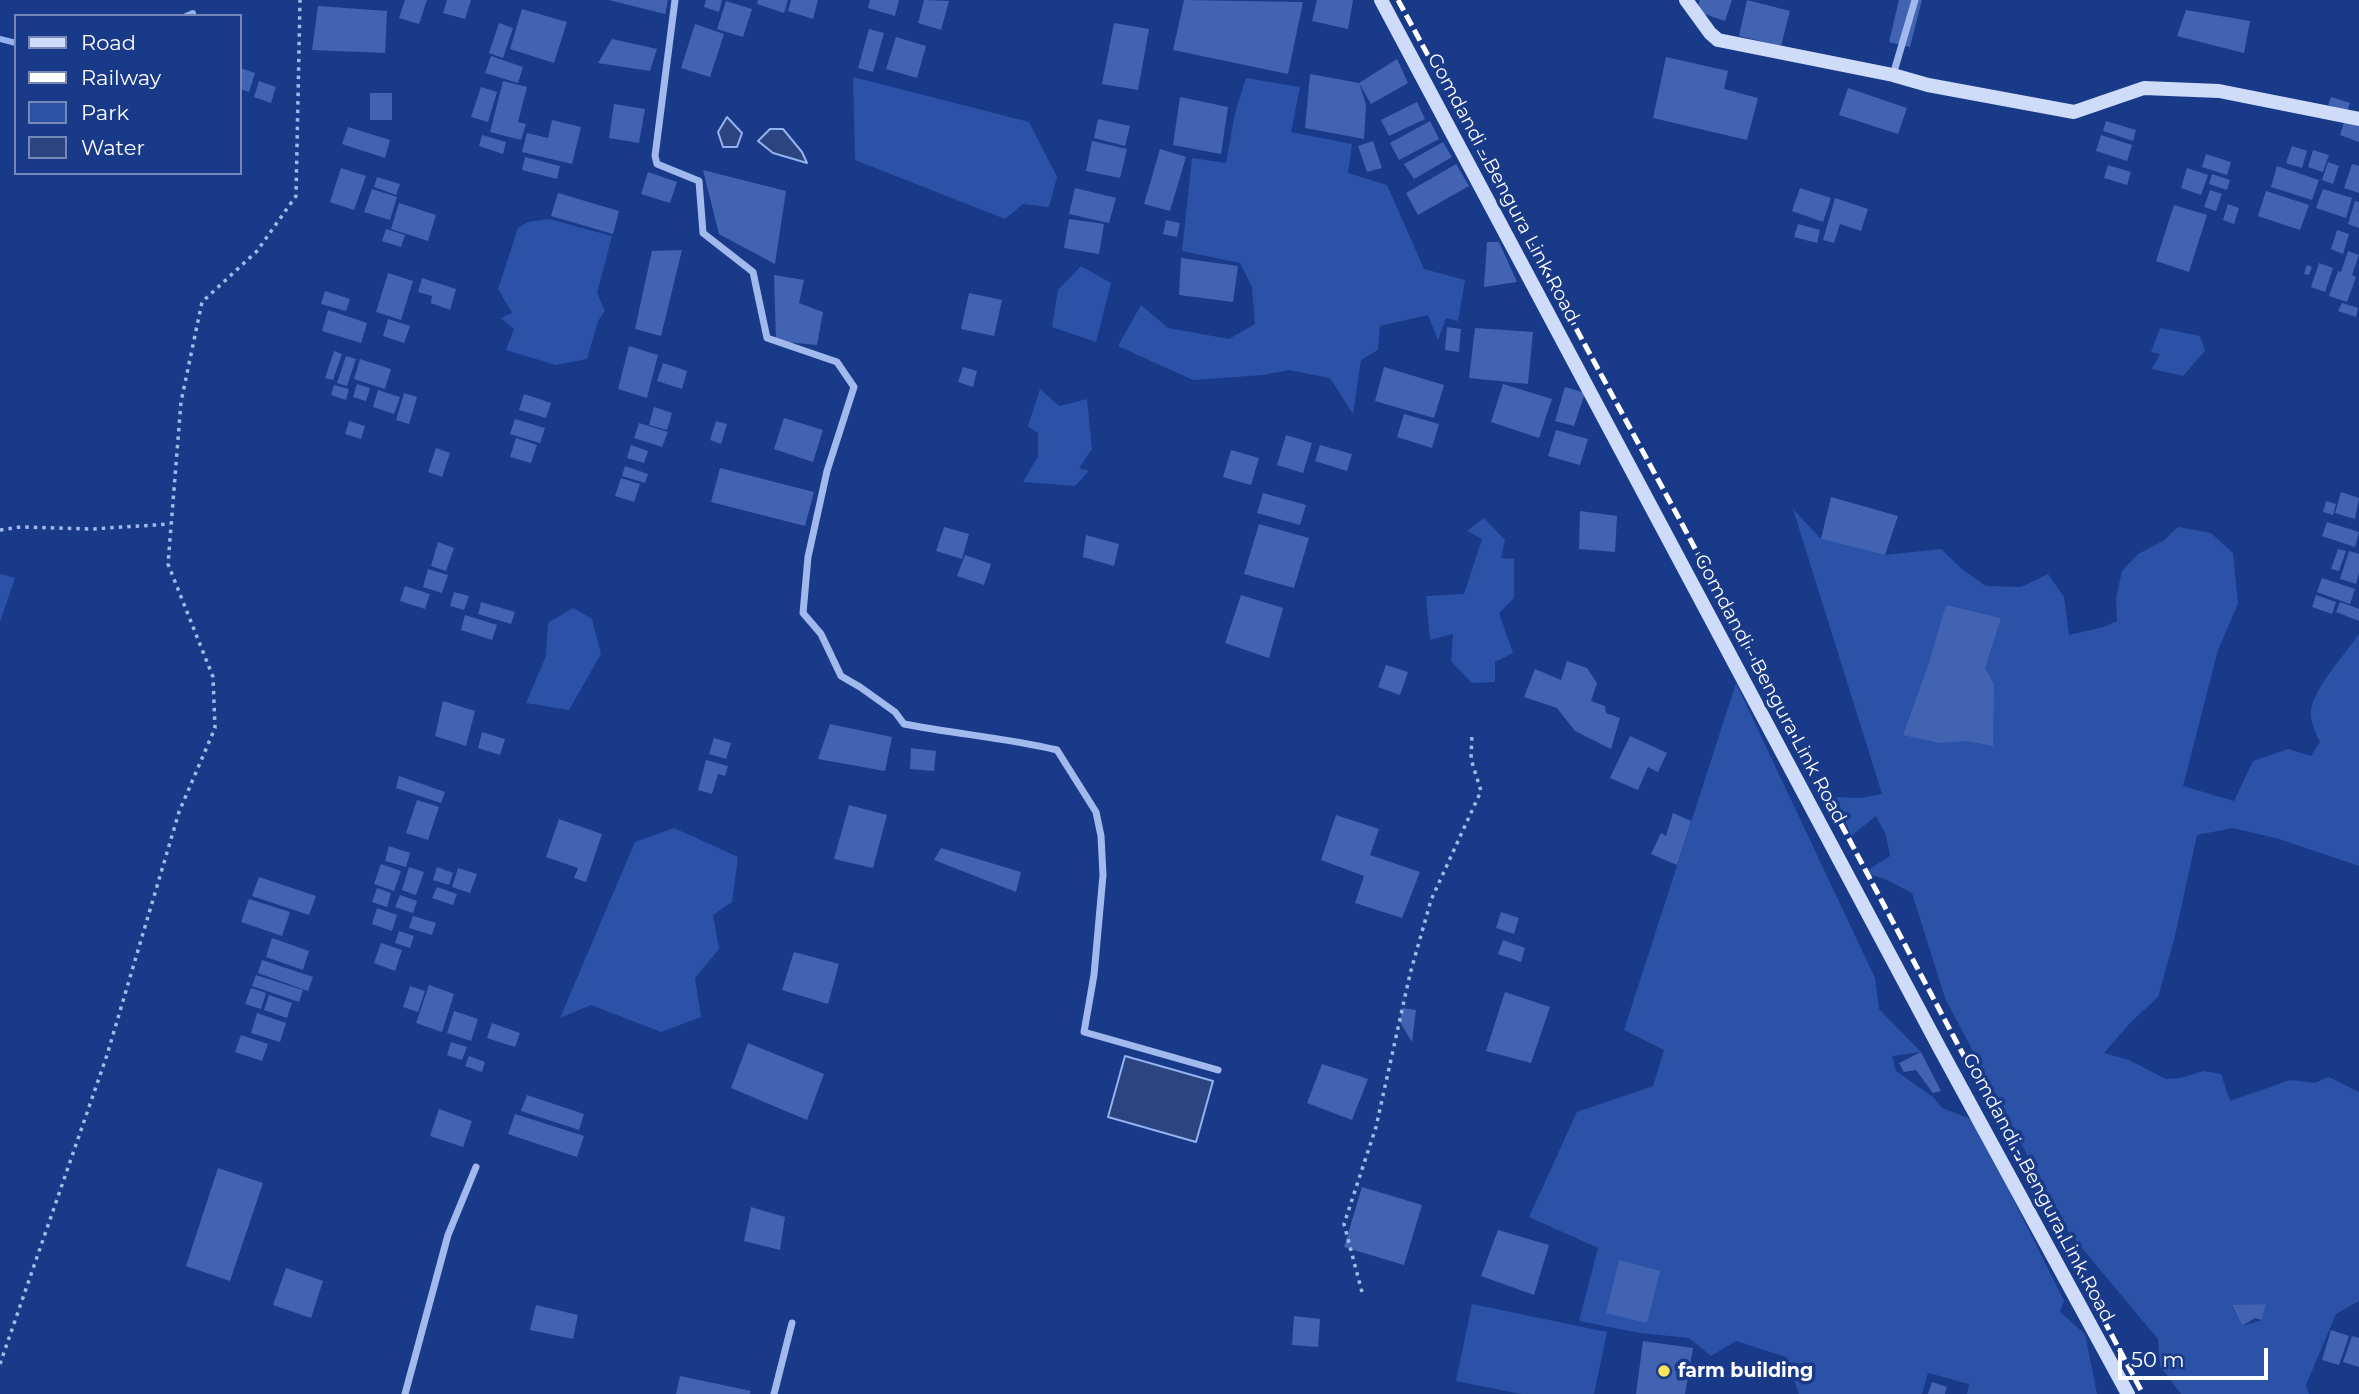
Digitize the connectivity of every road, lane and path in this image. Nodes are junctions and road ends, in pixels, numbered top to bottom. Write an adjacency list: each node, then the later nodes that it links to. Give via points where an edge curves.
1 (300, 0): 8 (path, via 296,195 257,251 202,302 181,402)
2 (675, 0): 11 (street, via 657,164 699,181 703,233 753,272 767,338 838,362 854,387 827,471 808,557 803,613 821,634 841,676 895,712 904,724 1057,750 1096,812 1101,836 1103,875 1084,1032)
3 (1381, 0): 18 (main road, Gomdandi - Bengura Link Road)
4 (1686, 0): 6 (main road, via 1718,40)
5 (1914, 0): 6 (street)
6 (1893, 75): 7 (main road, via 2074,112 2144,88 2219,91)
7 (2359, 119)
8 (170, 524): 9 (path); 15 (path, via 168,564 213,677 215,728 179,812 107,1055)
9 (0, 530)
10 (1472, 734): 13 (path, via 1471,759 1481,792 1431,900 1376,1127 1344,1224)
11 (1217, 1070)
12 (476, 1167): 16 (street, via 448,1235)
13 (1362, 1292)
14 (792, 1323): 17 (street)
15 (0, 1364)
16 (405, 1394)
17 (774, 1394)
18 (2128, 1394)

